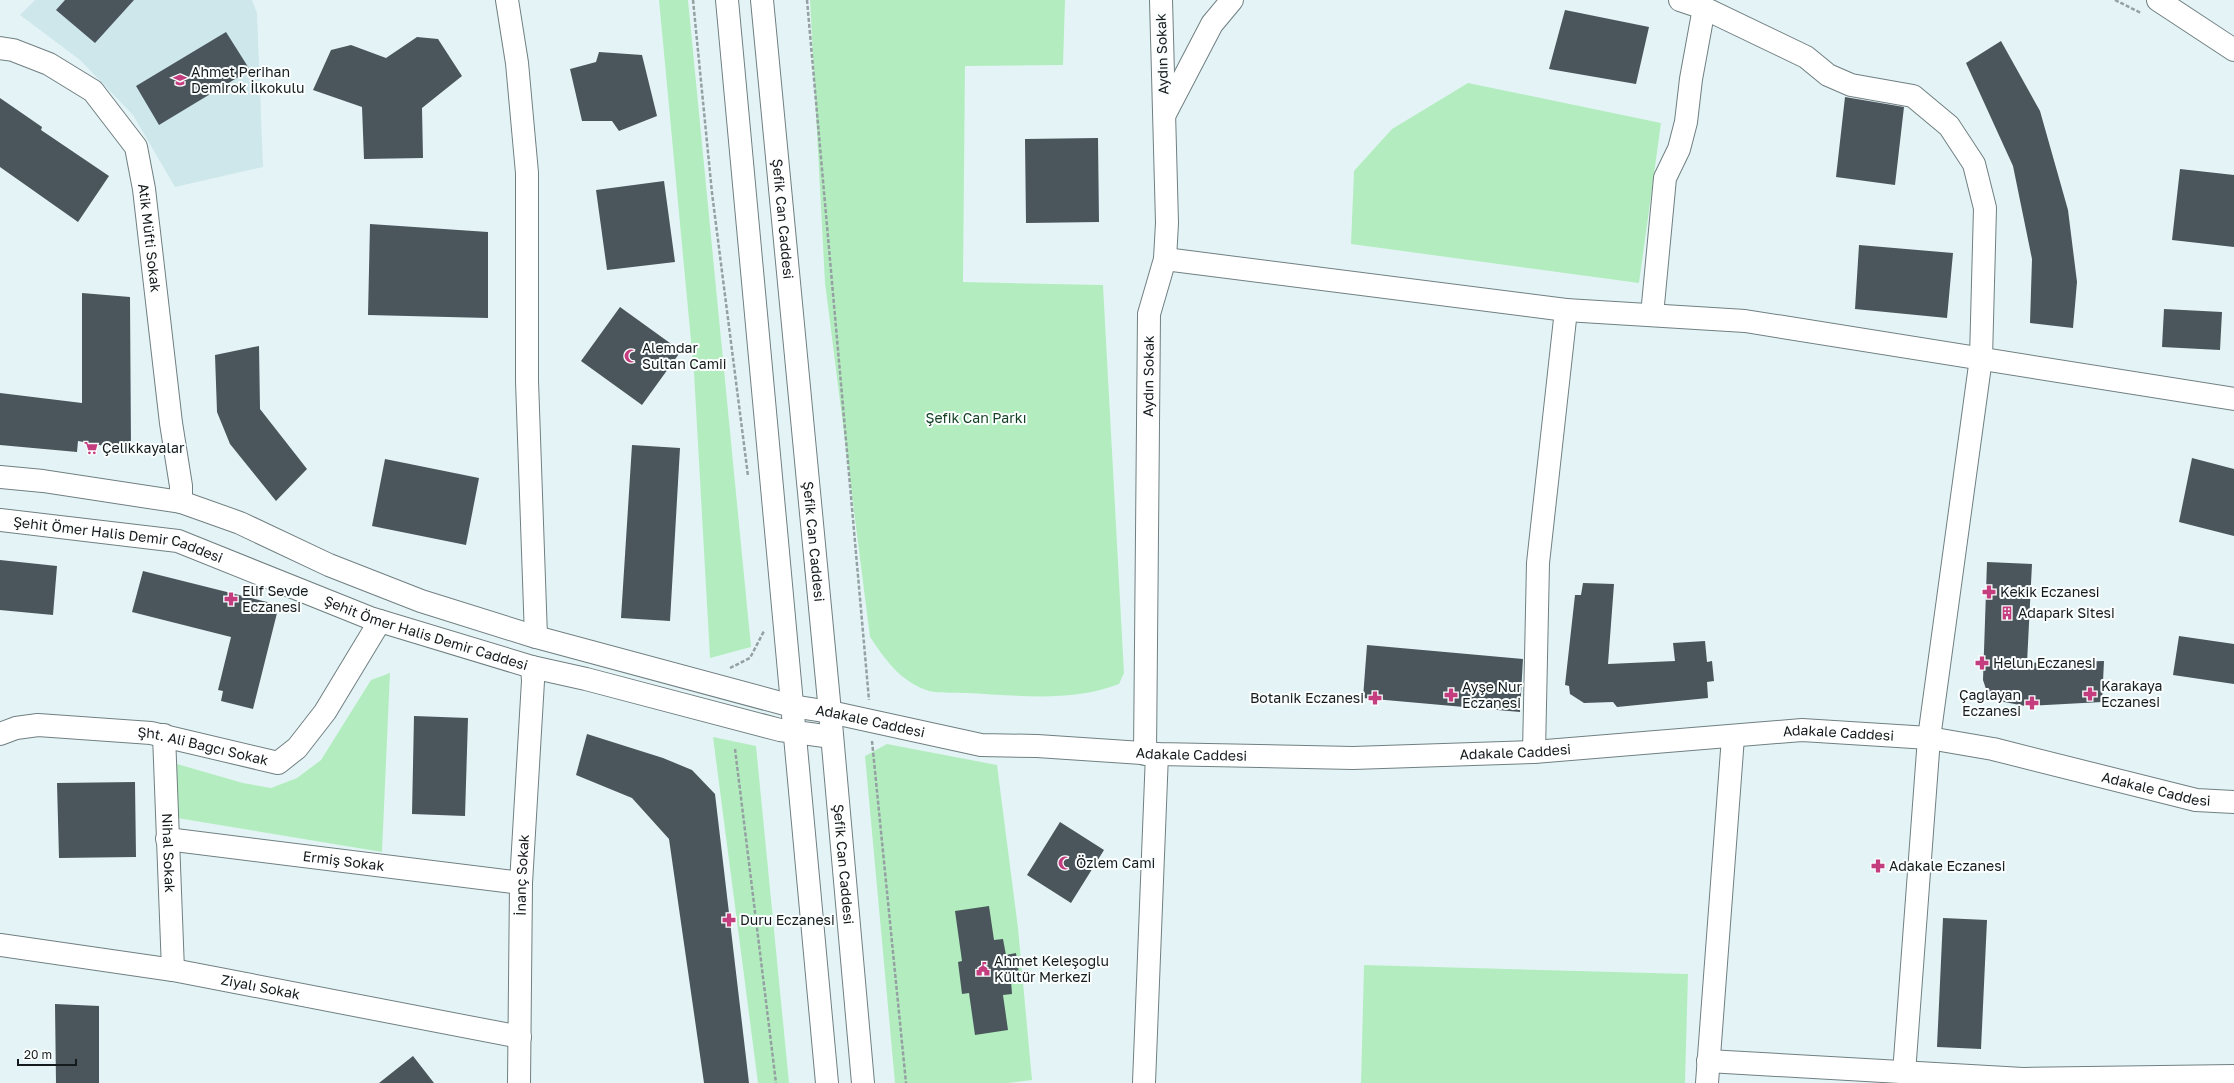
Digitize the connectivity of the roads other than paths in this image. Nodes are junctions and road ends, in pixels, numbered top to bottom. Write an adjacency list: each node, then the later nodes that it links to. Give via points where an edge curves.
1 (507, 0): 21 (main road, via 517,63 527,174 527,381)
2 (727, 0): 23 (main road)
3 (762, 0): 24 (main road, Şefik Can Caddesi)
4 (1161, 0): 11 (main road, Aydın Sokak)
5 (1232, 0): 11 (main road, via 1212,24)
6 (1680, 0): 8 (main road)
7 (2158, 0): 10 (main road)
8 (1704, 8): 14 (main road, via 1686,122 1679,149 1664,178); 15 (main road, via 1806,57 1828,75 1850,85 1913,96 1949,126 1974,164 1986,208)
9 (0, 48): 18 (main road, Atik Müfti Sokak, via 14,50 49,64 93,91 136,147 144,189)
10 (2234, 50)
11 (1164, 115): 12 (main road, Aydın Sokak, via 1167,223)
12 (1165, 259): 13 (main road); 32 (main road, Aydın Sokak, via 1149,314)
13 (1566, 310): 14 (main road); 31 (main road, via 1538,563)
14 (1652, 315): 15 (main road, via 1745,321)
15 (1981, 358): 16 (main road); 30 (main road)
16 (2234, 399)
17 (0, 477): 18 (main road, Şehit Ömer Halis Demir Caddesi)
18 (181, 502): 21 (main road, Şehit Ömer Halis Demir Caddesi, via 240,523 329,565 421,601)
19 (0, 520): 20 (main road, Şehit Ömer Halis Demir Caddesi, via 178,541)
20 (380, 621): 22 (main road, Şehit Ömer Halis Demir Caddesi); 27 (main road, Şht. Ali Bağcı Sokak, via 325,712 297,748 278,763)
21 (536, 637): 23 (main road, Şehit Ömer Halis Demir Caddesi)
22 (532, 667): 25 (main road, Şehit Ömer Halis Demir Caddesi); 35 (main road, İnanç Sokak, via 534,681)
23 (792, 706): 24 (main road, Adakale Caddesi); 25 (main road)
24 (830, 712): 28 (main road, Şefik Can Caddesi); 32 (main road, Adakale Caddesi, via 981,745)
25 (794, 732): 28 (main road, Şehit Ömer Halis Demir Caddesi); 43 (main road)
26 (0, 734): 27 (main road, Şht. Ali Bağcı Sokak, via 16,728 38,725)
27 (164, 735): 34 (main road, Nihal Sokak)
28 (832, 737): 44 (main road, Şefik Can Caddesi)
29 (1733, 737): 30 (main road, Adakale Caddesi, via 1802,730); 31 (main road, Adakale Caddesi); 39 (main road)
30 (1929, 738): 33 (main road, Adakale Caddesi, via 1993,749 2196,800); 40 (main road)
31 (1534, 752): 32 (main road, Adakale Caddesi, via 1353,758)
32 (1151, 754): 45 (main road, Aydın Sokak)
33 (2234, 802)
34 (167, 839): 35 (main road, Ermiş Sokak); 37 (main road, Nihal Sokak)
35 (521, 883): 38 (main road, İnanç Sokak)
36 (0, 945): 37 (main road, Ziyalı Sokak)
37 (173, 970): 38 (main road, Ziyalı Sokak)
38 (520, 1037): 42 (main road, İnanç Sokak)
39 (1708, 1061): 40 (main road); 46 (main road)
40 (1904, 1073): 41 (main road, via 2023,1079)
41 (2234, 1076)
42 (519, 1083)
43 (827, 1083)
44 (863, 1083)
45 (1144, 1083)
46 (1707, 1083)

